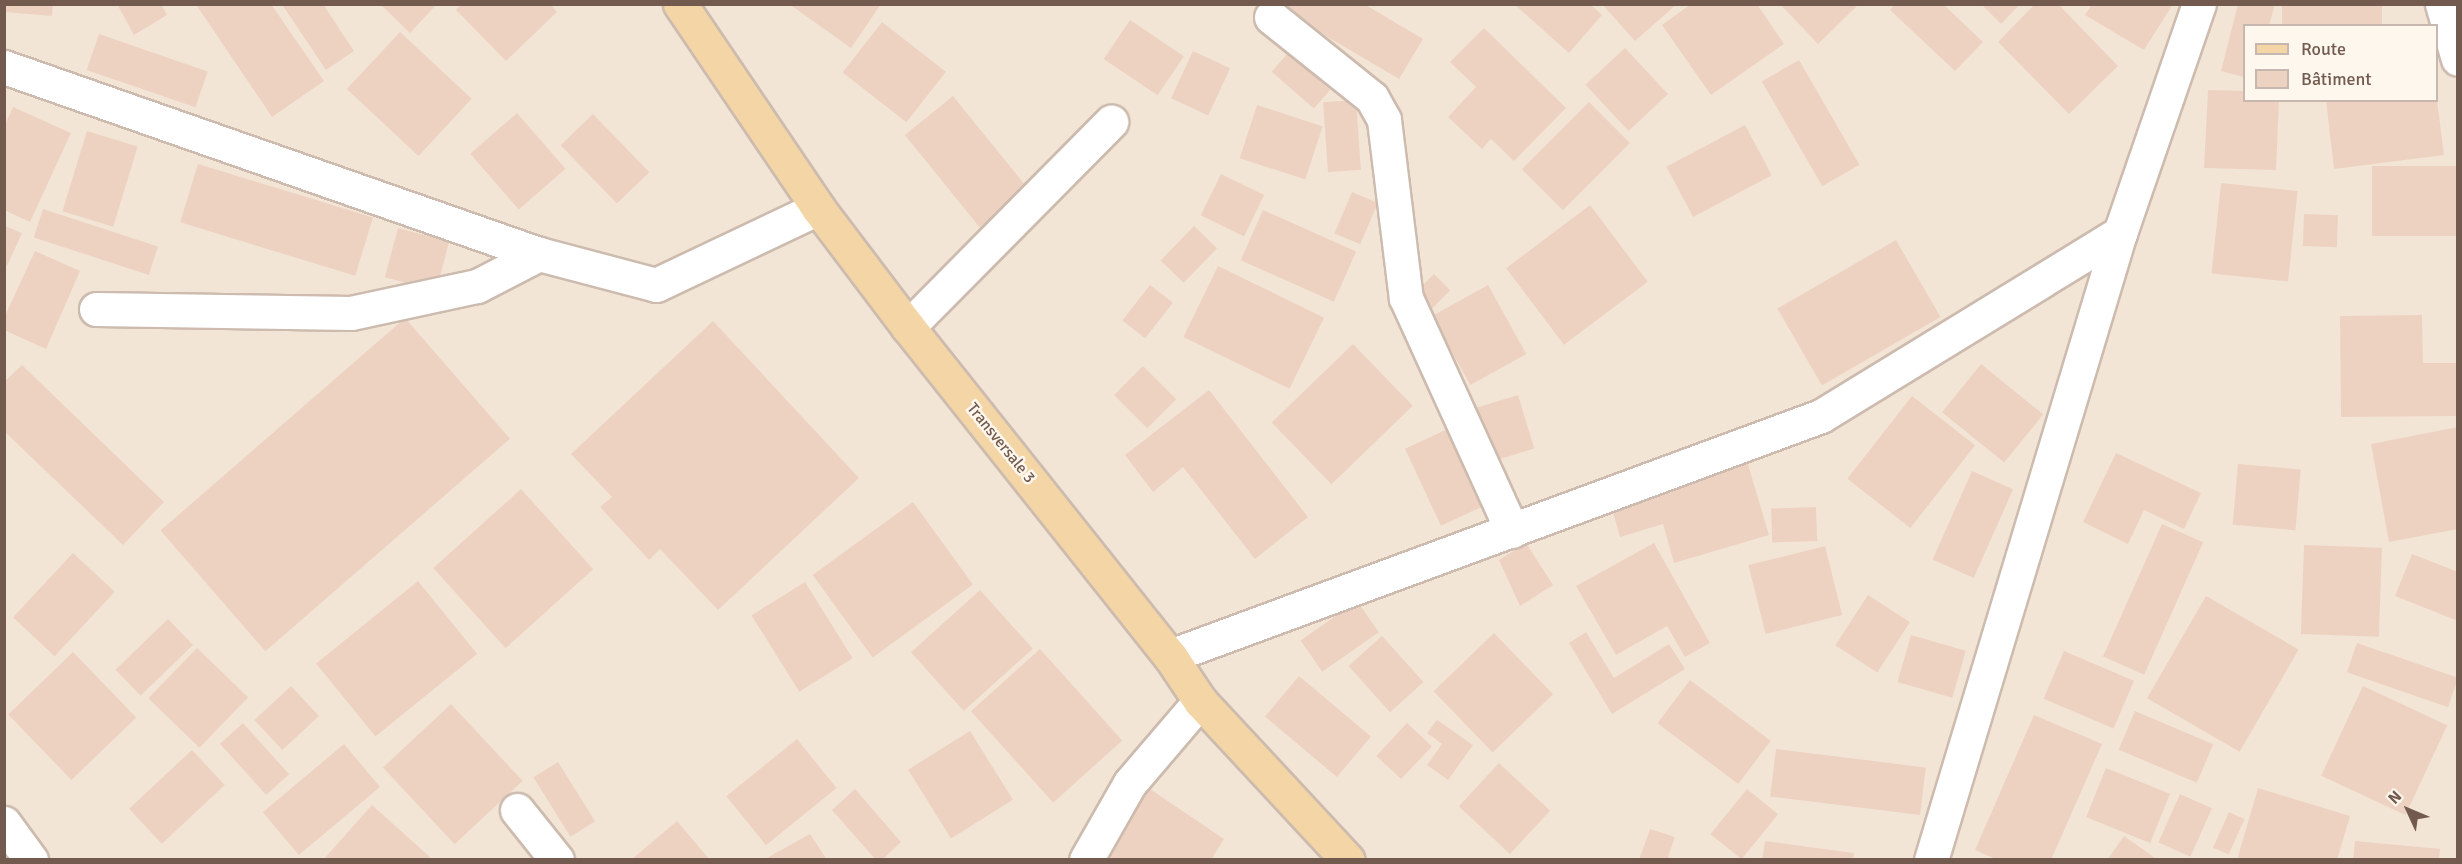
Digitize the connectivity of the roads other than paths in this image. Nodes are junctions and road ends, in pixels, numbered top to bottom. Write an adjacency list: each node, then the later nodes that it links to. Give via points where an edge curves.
1 (680, 4): 8 (main road, Transversale 3)
2 (2199, 4): 9 (street)
3 (2442, 4): 5 (street)
4 (1271, 17): 13 (street, via 1372,98 1384,120 1406,298)
5 (2457, 59)
6 (4, 67): 10 (street)
7 (1111, 122): 12 (street)
8 (818, 208): 10 (street, via 656,285); 12 (main road, Transversale 3)
9 (2120, 233): 13 (street, via 1821,416); 22 (street)
10 (539, 254): 11 (street, via 477,286 351,313)
11 (96, 309)
12 (908, 327): 14 (main road, Transversale 3)
13 (1512, 531): 14 (street)
14 (1170, 656): 15 (main road, Transversale 3)
15 (1200, 701): 20 (street, via 1130,783); 21 (main road, Transversale 3)
16 (516, 810): 19 (street)
17 (4, 823): 18 (street)
18 (31, 860)
19 (557, 860)
20 (1086, 860)
21 (1348, 860)
22 (1931, 860)

